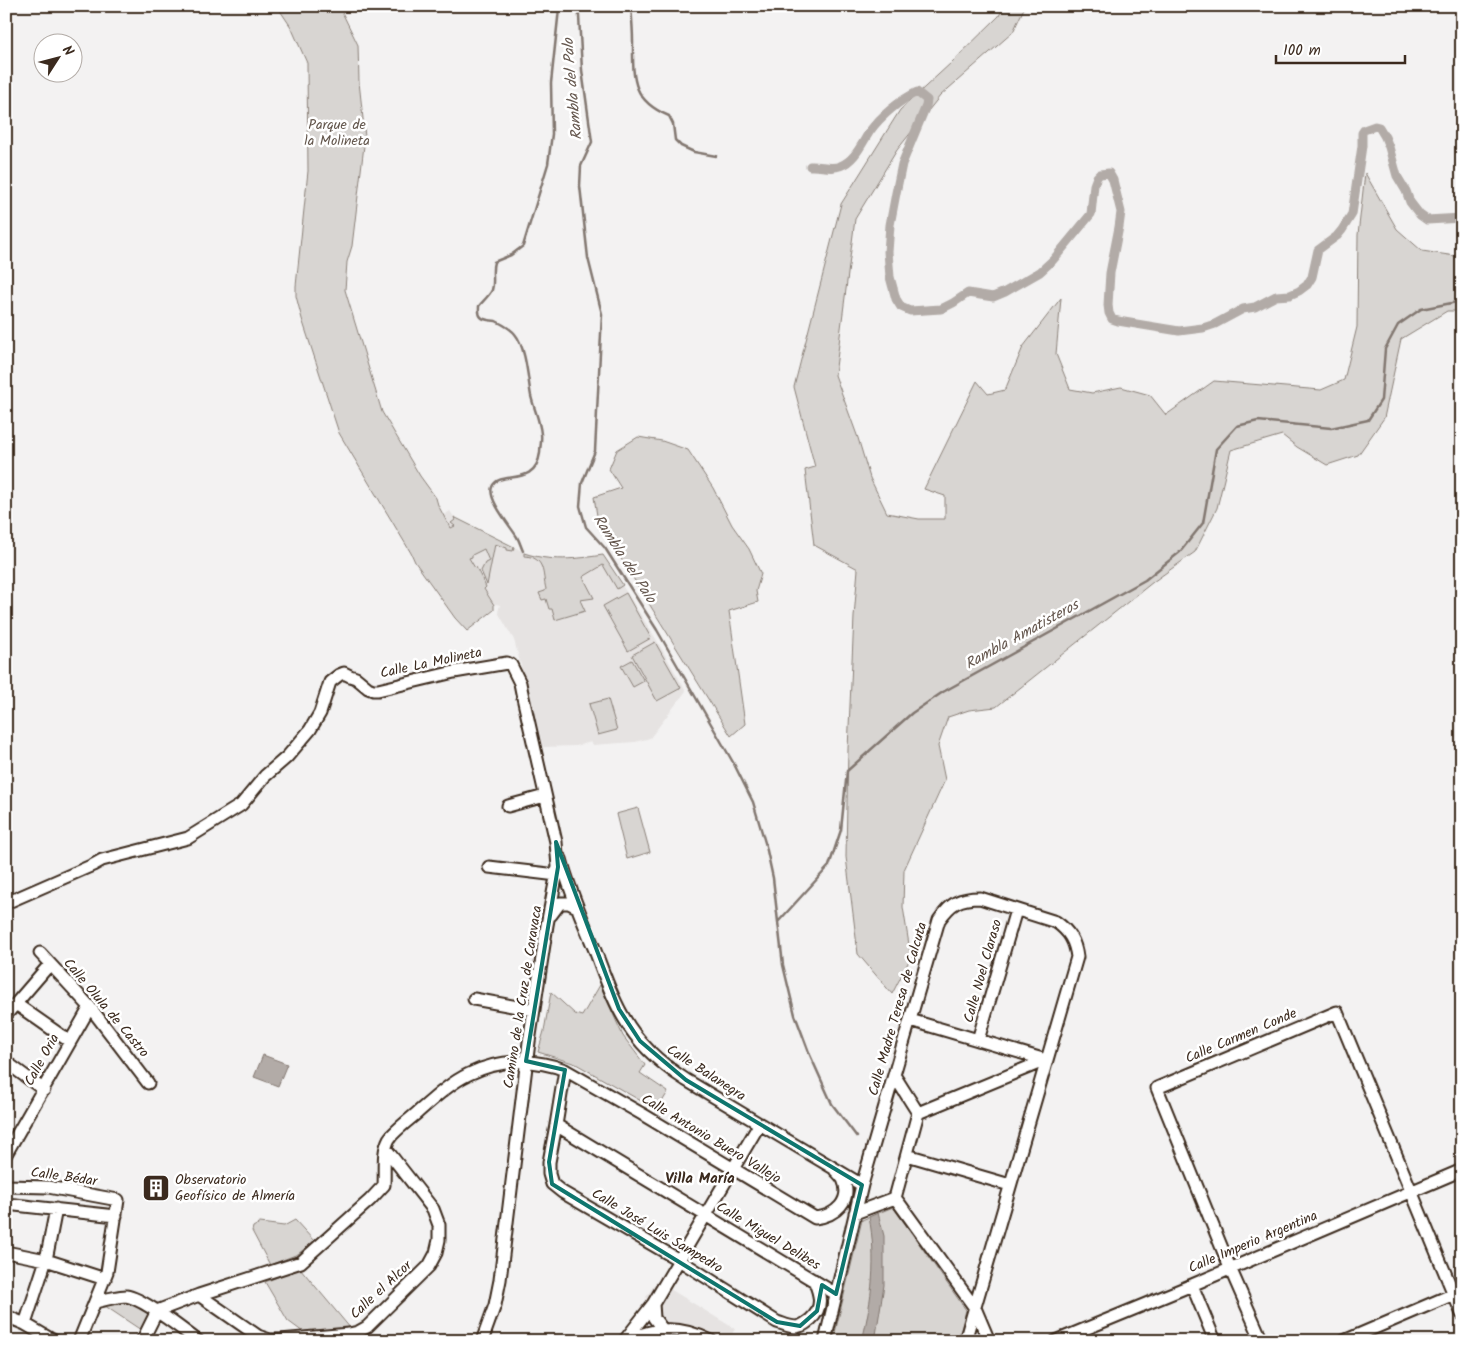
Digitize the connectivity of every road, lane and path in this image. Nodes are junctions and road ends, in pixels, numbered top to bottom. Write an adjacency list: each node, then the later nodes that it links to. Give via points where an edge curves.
1 (507, 663): 2 (street, Camino de la Cruz de Caravaca, via 520,683); 7 (street, Calle La Molineta, via 378,690 368,688 344,673 339,674 330,682 320,713 310,730 241,805 188,838 102,860)
2 (545, 796): 3 (street); 4 (street, Camino de la Cruz de Caravaca)
3 (508, 806)
4 (556, 842): 6 (street, Camino de la Cruz de Caravaca); 8 (street, Calle Balanegra)
5 (489, 867): 6 (street)
6 (557, 875): 10 (street, Camino de la Cruz de Caravaca)
7 (6, 903)
8 (577, 907): 10 (street, via 560,903 552,912); 29 (street, Calle Balanegra, via 619,1009 640,1041 666,1067)
9 (1016, 910): 18 (street, Calle Madre Teresa de Calcuta, via 980,898 960,900 948,908 939,920); 19 (street, Calle Noel Claraso); 21 (street, Calle Madre Teresa de Calcuta, via 1056,922 1065,928 1076,946 1077,957)
10 (548, 925): 16 (street, Camino de la Cruz de Caravaca)
11 (40, 953): 12 (street, Calle Olula de Castro)
12 (50, 964): 14 (street); 15 (street, Calle Olula de Castro)
13 (474, 999): 16 (street)
14 (16, 1004): 17 (street); 20 (street)
15 (90, 1007): 20 (street, Calle Oria); 26 (street, Calle Olula de Castro)
16 (534, 1010): 22 (street, Camino de la Cruz de Caravaca)
17 (6, 1016)
18 (910, 1020): 19 (street); 25 (street, Calle Madre Teresa de Calcuta)
19 (978, 1040): 21 (street)
20 (69, 1041): 27 (street, Calle Oria)
21 (1046, 1060): 28 (street); 40 (street, Calle Madre Teresa de Calcuta)
22 (526, 1061): 24 (street, Calle Antonio Buero Vallejo); 33 (street, Calle Antonio Buero Vallejo, via 485,1068 455,1082 390,1138); 73 (street, Camino de la Cruz de Caravaca, via 500,1280)
23 (6, 1062): 27 (street)
24 (565, 1070): 30 (street, Calle José Luis Sampedro); 36 (street, Calle Antonio Buero Vallejo)
25 (894, 1075): 28 (street); 39 (street, Calle Madre Teresa de Calcuta)
26 (148, 1083)
27 (44, 1090): 32 (street, Calle Oria)
28 (918, 1113): 35 (street)
29 (760, 1124): 36 (street); 37 (street, Calle Balanegra)
30 (556, 1125): 48 (street, Calle Miguel Delibes); 51 (street, Calle José Luis Sampedro, via 548,1162 552,1184)
31 (6, 1129): 32 (street)
32 (16, 1136): 34 (street, Calle Oria)
33 (386, 1149): 58 (street, via 384,1185 301,1262); 58 (street, Calle el Alcor, via 433,1209 439,1225 439,1240 429,1266 367,1327 349,1334 270,1340 258,1336)
34 (6, 1154)
35 (906, 1155): 40 (street); 43 (street)
36 (733, 1170): 37 (street, Calle Antonio Buero Vallejo, via 814,1218 831,1214 842,1204 845,1187 843,1178); 48 (street)
37 (835, 1170): 39 (street, Calle Balanegra)
38 (1462, 1170): 42 (street, Calle Imperio Argentina)
39 (862, 1185): 46 (street, Calle Madre Teresa de Calcuta)
40 (1010, 1185): 61 (street, Calle Madre Teresa de Calcuta)
41 (6, 1186): 47 (street, Calle Bédar, via 48,1187 118,1200)
42 (1410, 1192): 52 (street, Calle Imperio Argentina); 52 (street, Calle Carmen Conde, via 1337,1012 1166,1084 1157,1088); 57 (street)
43 (894, 1198): 46 (street); 61 (street)
44 (6, 1204): 45 (street)
45 (56, 1208): 47 (street); 50 (street)
46 (855, 1213): 56 (street, Calle Madre Teresa de Calcuta)
47 (116, 1216): 53 (street)
48 (705, 1216): 51 (street); 54 (street, Calle Miguel Delibes)
49 (6, 1252): 50 (street)
50 (46, 1260): 53 (street); 66 (street)
51 (678, 1260): 54 (street, Calle José Luis Sampedro, via 777,1322 790,1326 800,1326 817,1311 820,1298); 60 (street)
52 (1230, 1268): 55 (street, Calle Imperio Argentina); 81 (street)
53 (105, 1279): 59 (street)
54 (814, 1280): 56 (street, Calle Miguel Delibes)
55 (1192, 1285): 79 (street, Calle Imperio Argentina); 80 (street)
56 (836, 1294): 76 (street, Calle Madre Teresa de Calcuta)
57 (1454, 1294): 63 (street); 82 (street)
58 (199, 1295): 62 (street)
59 (96, 1302): 62 (street, via 132,1297); 70 (street)
60 (652, 1304): 65 (street); 74 (street)
61 (975, 1308): 77 (street, Calle Madre Teresa de Calcuta); 78 (street)
62 (157, 1311): 71 (street); 72 (street)
63 (1462, 1314)
64 (6, 1316): 66 (street)
65 (654, 1318): 67 (street); 68 (street)
66 (25, 1324): 69 (street)
67 (663, 1330): 68 (street); 75 (street, via 696,1333)
68 (646, 1333): 74 (street)
69 (54, 1341)
70 (79, 1341)
71 (142, 1341)
72 (198, 1341)
73 (482, 1341)
74 (625, 1341)
75 (711, 1341)
76 (825, 1341)
77 (966, 1341)
78 (989, 1341)
79 (1056, 1341)
80 (1215, 1341)
81 (1262, 1341)
82 (1344, 1341)

